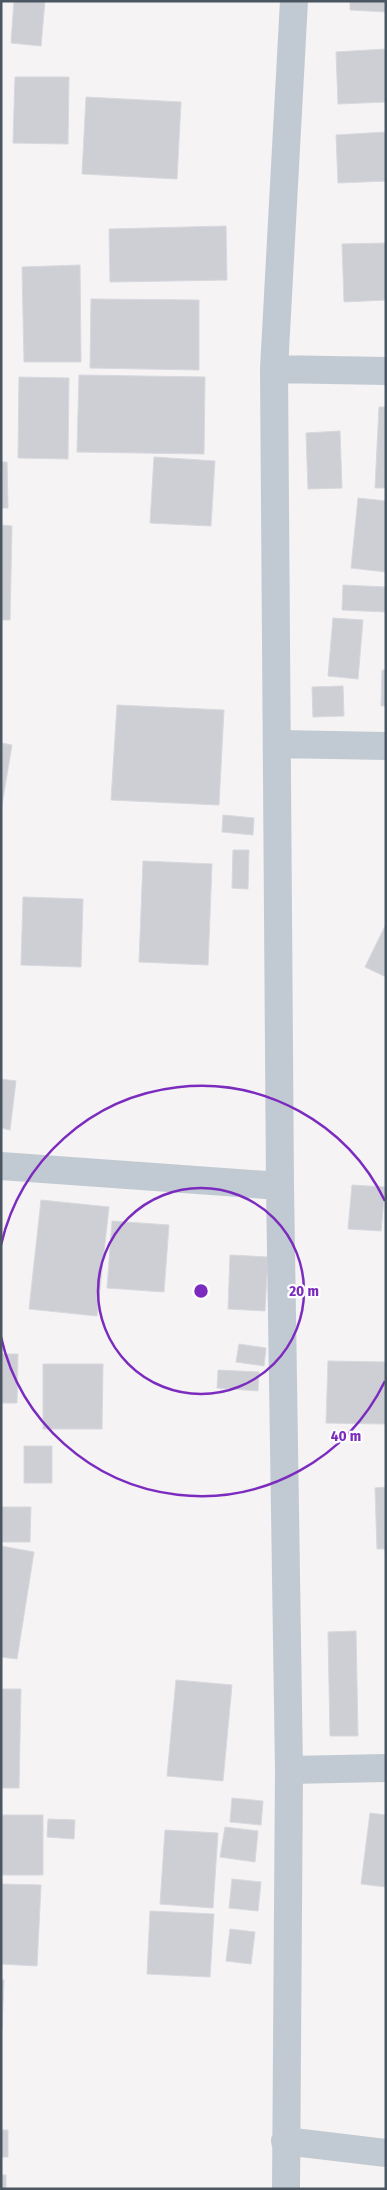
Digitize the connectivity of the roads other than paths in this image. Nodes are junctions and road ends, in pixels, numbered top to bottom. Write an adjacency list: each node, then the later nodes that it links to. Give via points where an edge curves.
1 (294, 1): 2 (street)
2 (274, 369): 3 (street); 4 (street)
3 (386, 371)
4 (277, 744): 5 (street); 7 (street)
5 (386, 746)
6 (1, 1166): 7 (street)
7 (280, 1186): 9 (street)
8 (386, 1768): 9 (street)
9 (289, 1770): 10 (street)
10 (285, 2141): 11 (street); 12 (street)
11 (386, 2153)
12 (286, 2189)

